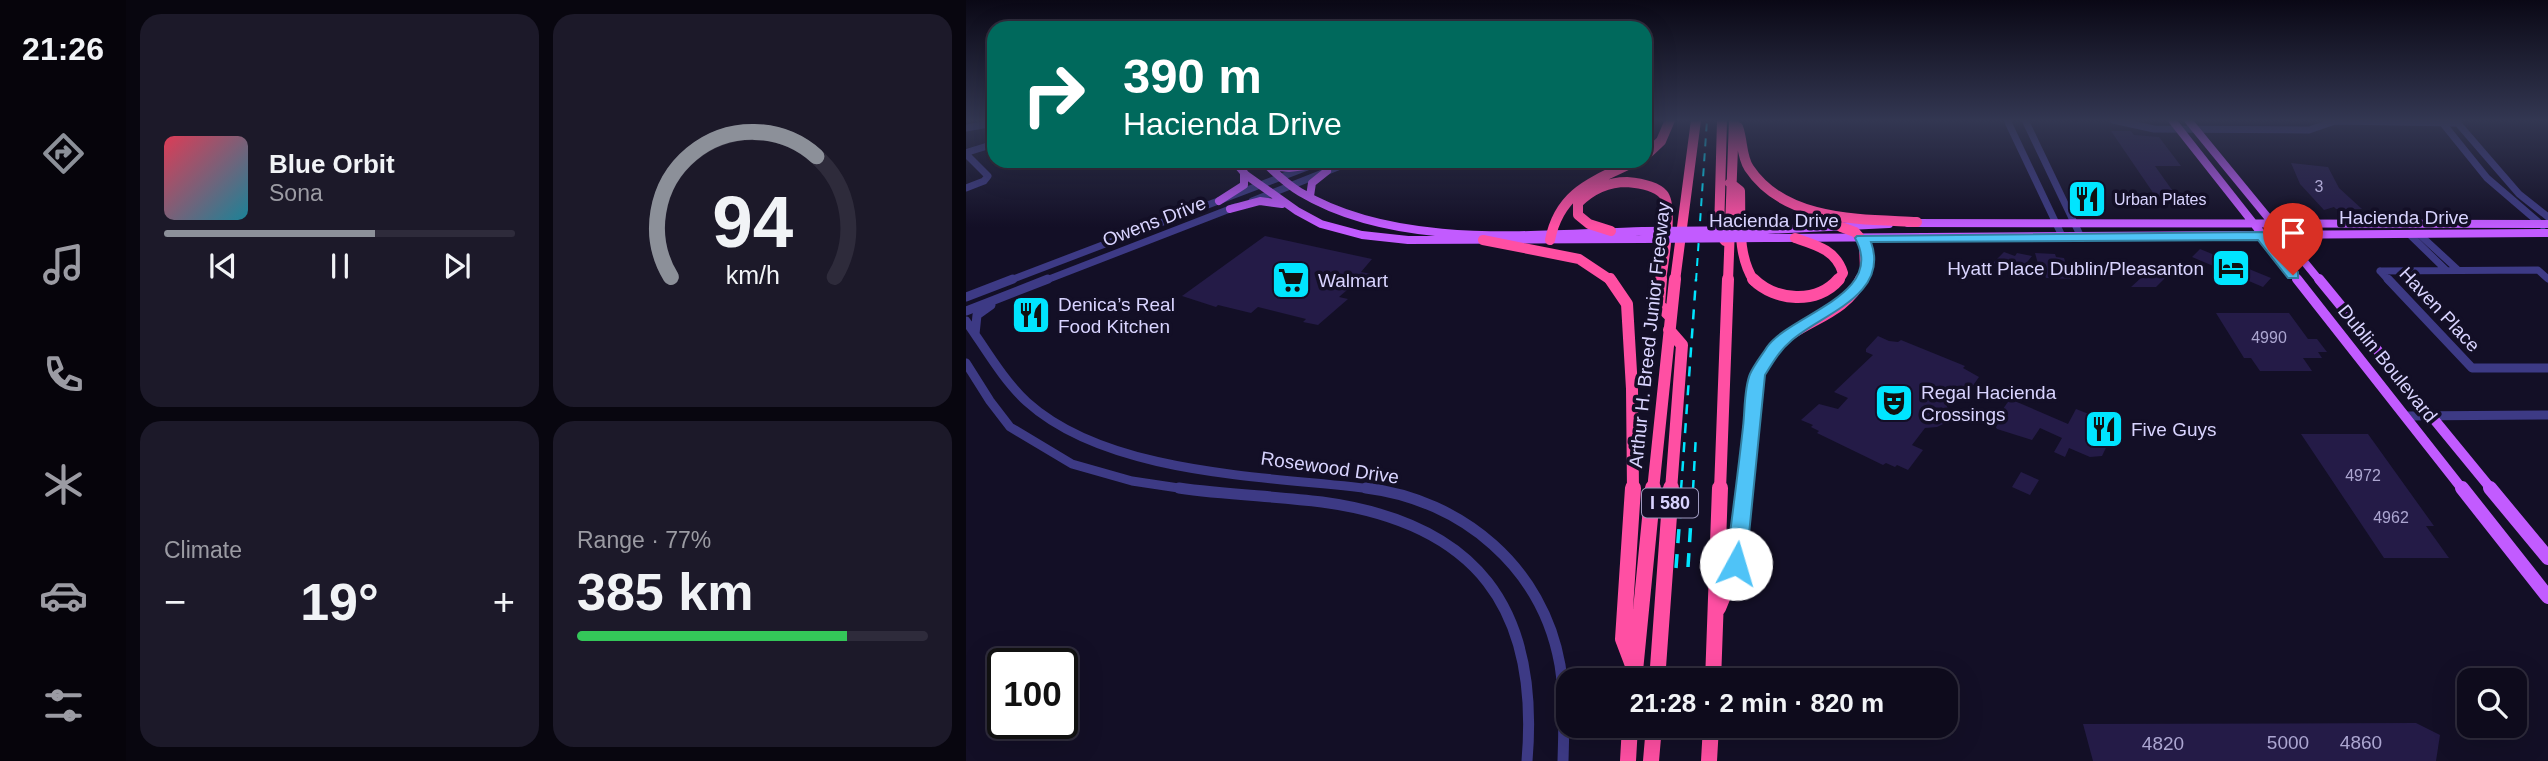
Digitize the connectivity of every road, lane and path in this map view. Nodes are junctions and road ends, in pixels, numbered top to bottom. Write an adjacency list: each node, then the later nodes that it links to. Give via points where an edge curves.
1 (968, 156): 23 (street, via 988,176)
2 (1691, 156): 59 (highway, Arthur H. Breed Junior Freeway / I 580)
3 (1721, 156): 50 (highway, I 580, via 1719,233)
4 (1732, 156): 20 (highway, I 580)
5 (1746, 156): 32 (highway, via 1749,169 1762,185 1800,206 1836,215)
6 (2024, 156): 30 (street)
7 (2043, 156): 31 (street)
8 (2200, 156): 33 (main road, Dublin Boulevard)
9 (2217, 156): 34 (main road, Dublin Boulevard)
10 (2469, 156): 35 (street, via 2512,202)
11 (2486, 156): 35 (street)
12 (1240, 168): 18 (main road, Hacienda Drive)
13 (1270, 168): 19 (main road, Hacienda Drive)
14 (1304, 168): 19 (street, Owens Drive)
15 (1335, 168): 17 (street, Owens Drive)
16 (1621, 168): 42 (highway, via 1570,195 1558,211)
17 (1327, 171): 22 (street, Owens Drive); 25 (main road, via 1312,183)
18 (1244, 173): 21 (main road, Hacienda Drive); 26 (main road, via 1244,185)
19 (1281, 177): 21 (street, Owens Drive); 22 (main road, Hacienda Drive)
20 (1731, 183): 46 (highway, via 1740,191 1745,264 1752,282 1768,293 1788,297 1821,293 1838,282 1843,273 1837,257); 50 (highway, I 580)
21 (1260, 185): 24 (main road, Hacienda Drive); 26 (street, Owens Drive)
22 (1292, 185): 24 (street, Owens Drive); 25 (main road, Hacienda Drive)
23 (966, 187)
24 (1271, 193): 27 (main road, Hacienda Drive); 29 (street, Owens Drive)
25 (1310, 196): 42 (main road, Hacienda Drive, via 1342,213 1398,226)
26 (1219, 201): 28 (street, Owens Drive)
27 (1288, 205): 29 (main road, via 1266,201); 49 (main road, Hacienda Drive, via 1321,223 1362,235)
28 (1198, 209): 51 (street, via 1093,256); 55 (street, Owens Drive)
29 (1230, 209): 51 (street, Owens Drive)
30 (2054, 221): 31 (main road, Hacienda Drive); 32 (main road, Hacienda Drive); 48 (street)
31 (2075, 221): 33 (main road, Hacienda Drive); 45 (street)
32 (1917, 222): 36 (main road, Hacienda Drive)
33 (2251, 222): 34 (main road, Hacienda Drive); 43 (main road, Dublin Boulevard)
34 (2271, 222): 35 (main road, Hacienda Drive); 44 (main road, Dublin Boulevard)
35 (2547, 226): 40 (main road, Hacienda Drive)
36 (1841, 227): 38 (main road, Hacienda Drive); 47 (highway)
37 (1611, 231): 41 (main road, Hacienda Drive); 42 (main road, Hacienda Drive); 59 (highway, via 1578,215 1578,203 1590,191 1629,183 1650,186 1664,195 1668,208 1659,305)
38 (1766, 234): 41 (main road, Hacienda Drive, bridge); 46 (main road, Hacienda Drive)
39 (2409, 234): 40 (main road, Hacienda Drive); 44 (main road, Hacienda Drive); 52 (street, Haven Place)
40 (2419, 234): 53 (street, Haven Place)
41 (1642, 235): 42 (main road, Hacienda Drive)
42 (1550, 236): 49 (main road, Hacienda Drive)
43 (2262, 236): 44 (main road, Hacienda Drive); 45 (main road, Hacienda Drive); 65 (main road, Dublin Boulevard)
44 (2282, 236): 66 (main road, Dublin Boulevard)
45 (2081, 237): 48 (main road, Hacienda Drive)
46 (1795, 238): 47 (main road, Hacienda Drive)
47 (1862, 238): 48 (main road, Hacienda Drive); 69 (highway, via 1867,266 1859,286 1789,334 1758,375 1736,564)
48 (2063, 238)
49 (1483, 240): 70 (highway, via 1579,259 1615,284 1627,304 1633,509 1623,639)
50 (1729, 246): 69 (highway, I 580)
51 (1093, 262): 56 (street, Owens Drive)
52 (2446, 270): 53 (street, Haven Place); 62 (street, Haven Place, via 2380,271 2472,369)
53 (2458, 270): 54 (street, Haven Place, via 2538,270)
54 (2548, 279)
55 (966, 297)
56 (1002, 297): 57 (street, Owens Drive); 60 (street, via 977,315)
57 (966, 311)
58 (966, 321): 60 (street, Rosewood Drive)
59 (1669, 323): 71 (highway, Arthur H. Breed Junior Freeway / I 580); 72 (highway, I 580, via 1682,345)
60 (975, 334): 78 (street, Rosewood Drive, via 1028,403 1073,435 1091,442 1132,456 1196,467 1384,490 1447,509 1475,527 1521,571 1552,631 1563,673)
61 (966, 363): 77 (street, Rosewood Drive, via 999,416 1031,442 1075,464 1128,480 1188,490 1368,510 1427,529 1452,545 1494,588 1521,644 1530,682)
62 (2544, 368): 63 (street, Haven Place)
63 (2548, 375)
64 (2548, 415): 66 (street)
65 (2405, 416): 66 (street); 68 (main road, Dublin Boulevard)
66 (2430, 416): 67 (main road, Dublin Boulevard)
67 (2548, 558)
68 (2548, 597)
69 (1716, 615): 73 (highway, I 580)
70 (1632, 668)
71 (1636, 668)
72 (1658, 668)
73 (1714, 668)
74 (1629, 738): 79 (highway)
75 (1653, 738): 80 (highway)
76 (1710, 738): 81 (highway)
77 (1527, 761)
78 (1563, 761)
79 (1628, 761)
80 (1651, 761)
81 (1709, 761)

